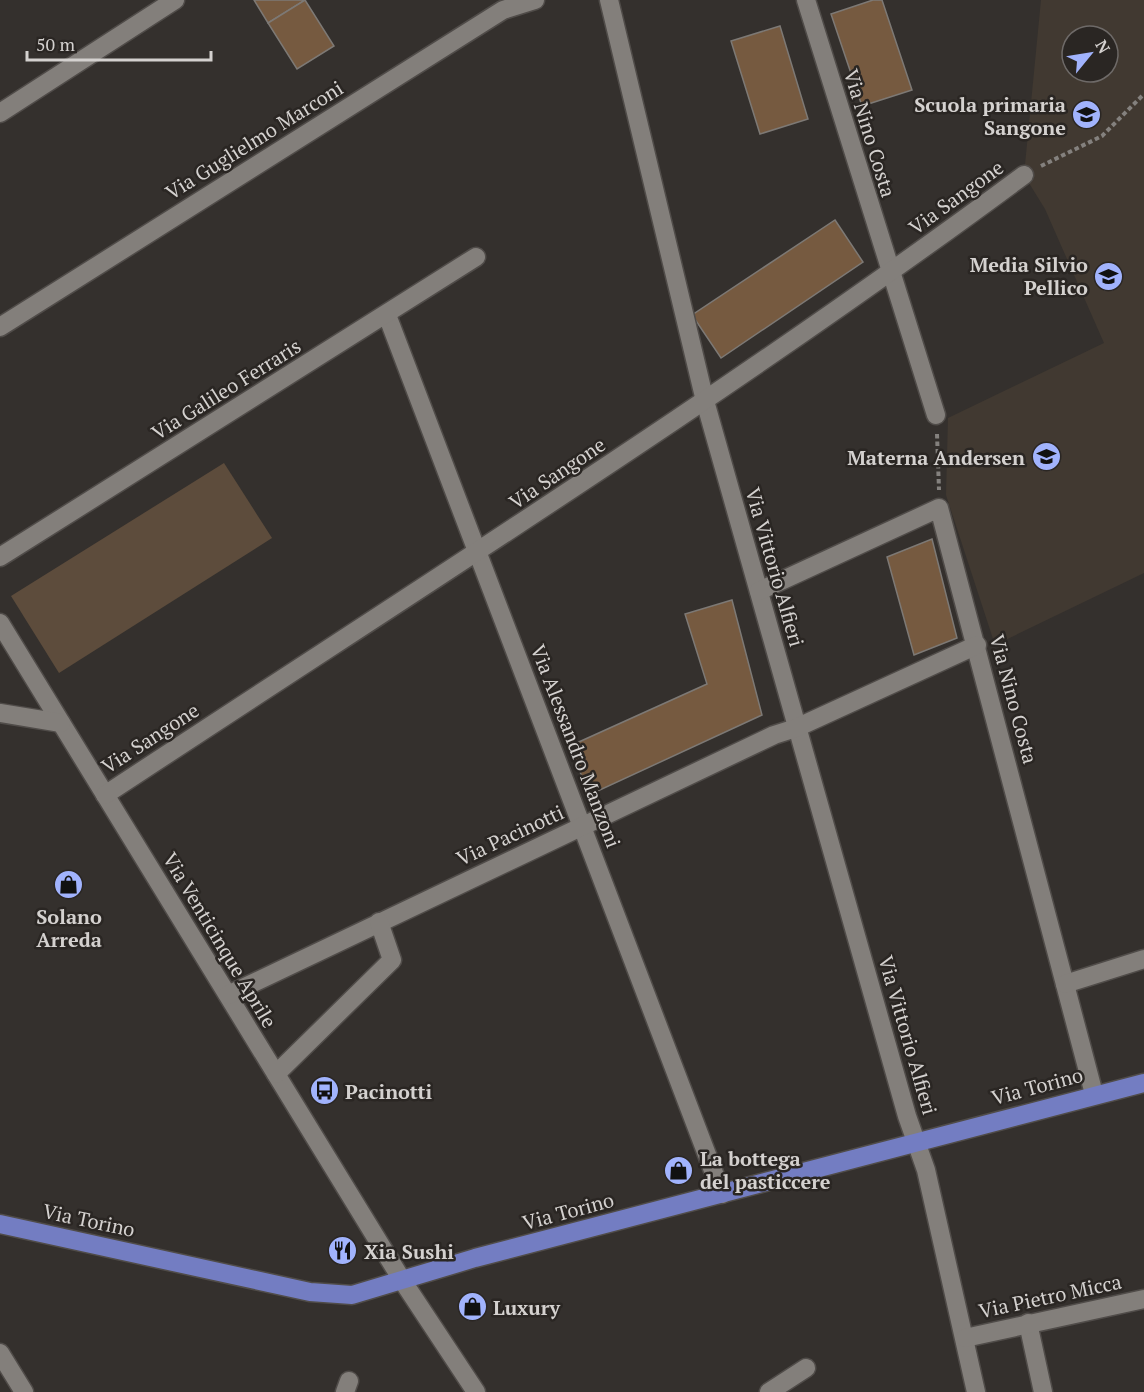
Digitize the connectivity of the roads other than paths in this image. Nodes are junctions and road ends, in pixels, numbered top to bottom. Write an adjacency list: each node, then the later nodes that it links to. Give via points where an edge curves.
1 (175, 0): 5 (street)
2 (535, 0): 10 (street, Via Guglielmo Marconi, via 503,10)
3 (609, 0): 11 (street, Via Vittorio Alfieri)
4 (806, 0): 8 (street, Via Nino Costa)
5 (0, 113)
6 (1024, 175): 8 (street, Via Sangone)
7 (476, 257): 9 (street, Via Galileo Ferraris)
8 (890, 274): 11 (street, Via Sangone); 12 (street, Via Nino Costa)
9 (387, 315): 13 (street, Via Alessandro Manzoni); 14 (street, Via Galileo Ferraris)
10 (0, 327)
11 (705, 401): 13 (street, Via Sangone); 15 (street, Via Vittorio Alfieri)
12 (936, 416)
13 (477, 553): 21 (street, Via Sangone); 22 (street, Via Alessandro Manzoni)
14 (0, 557)
15 (759, 591): 17 (street, Via Nino Costa, via 939,508); 20 (street, Via Vittorio Alfieri)
16 (0, 623): 19 (street, Via Venticinque Aprile)
17 (977, 645): 20 (street, Via Pacinotti); 25 (street, Via Nino Costa)
18 (0, 713): 19 (street)
19 (61, 723): 21 (street, Via Venticinque Aprile)
20 (796, 728): 22 (street, Via Pacinotti); 30 (street, Via Vittorio Alfieri)
21 (105, 795): 26 (street, Via Venticinque Aprile)
22 (583, 825): 23 (street, Via Pacinotti); 31 (street, Via Alessandro Manzoni)
23 (379, 922): 26 (street, Via Pacinotti); 27 (street, via 392,960)
24 (1144, 959): 25 (street)
25 (1065, 984): 29 (street, Via Nino Costa)
26 (228, 995): 27 (street, Via Venticinque Aprile)
27 (276, 1074): 33 (street, Via Venticinque Aprile)
28 (1144, 1083): 29 (main road, Via Torino)
29 (1094, 1094): 30 (main road, Via Torino)
30 (916, 1142): 31 (main road, Via Torino); 36 (street, Via Vittorio Alfieri)
31 (722, 1194): 33 (main road, Via Torino)
32 (0, 1224): 33 (main road, Via Torino, via 324,1294 352,1295)
33 (402, 1280): 40 (street, Via Venticinque Aprile)
34 (1144, 1299): 35 (street, Via Pietro Micca)
35 (1028, 1323): 36 (street, Via Pietro Micca); 43 (street)
36 (965, 1338): 42 (street, Via Vittorio Alfieri)
37 (0, 1353): 39 (street)
38 (806, 1368): 41 (street)
39 (24, 1392)
40 (477, 1392)
41 (769, 1392)
42 (976, 1392)
43 (1043, 1392)

